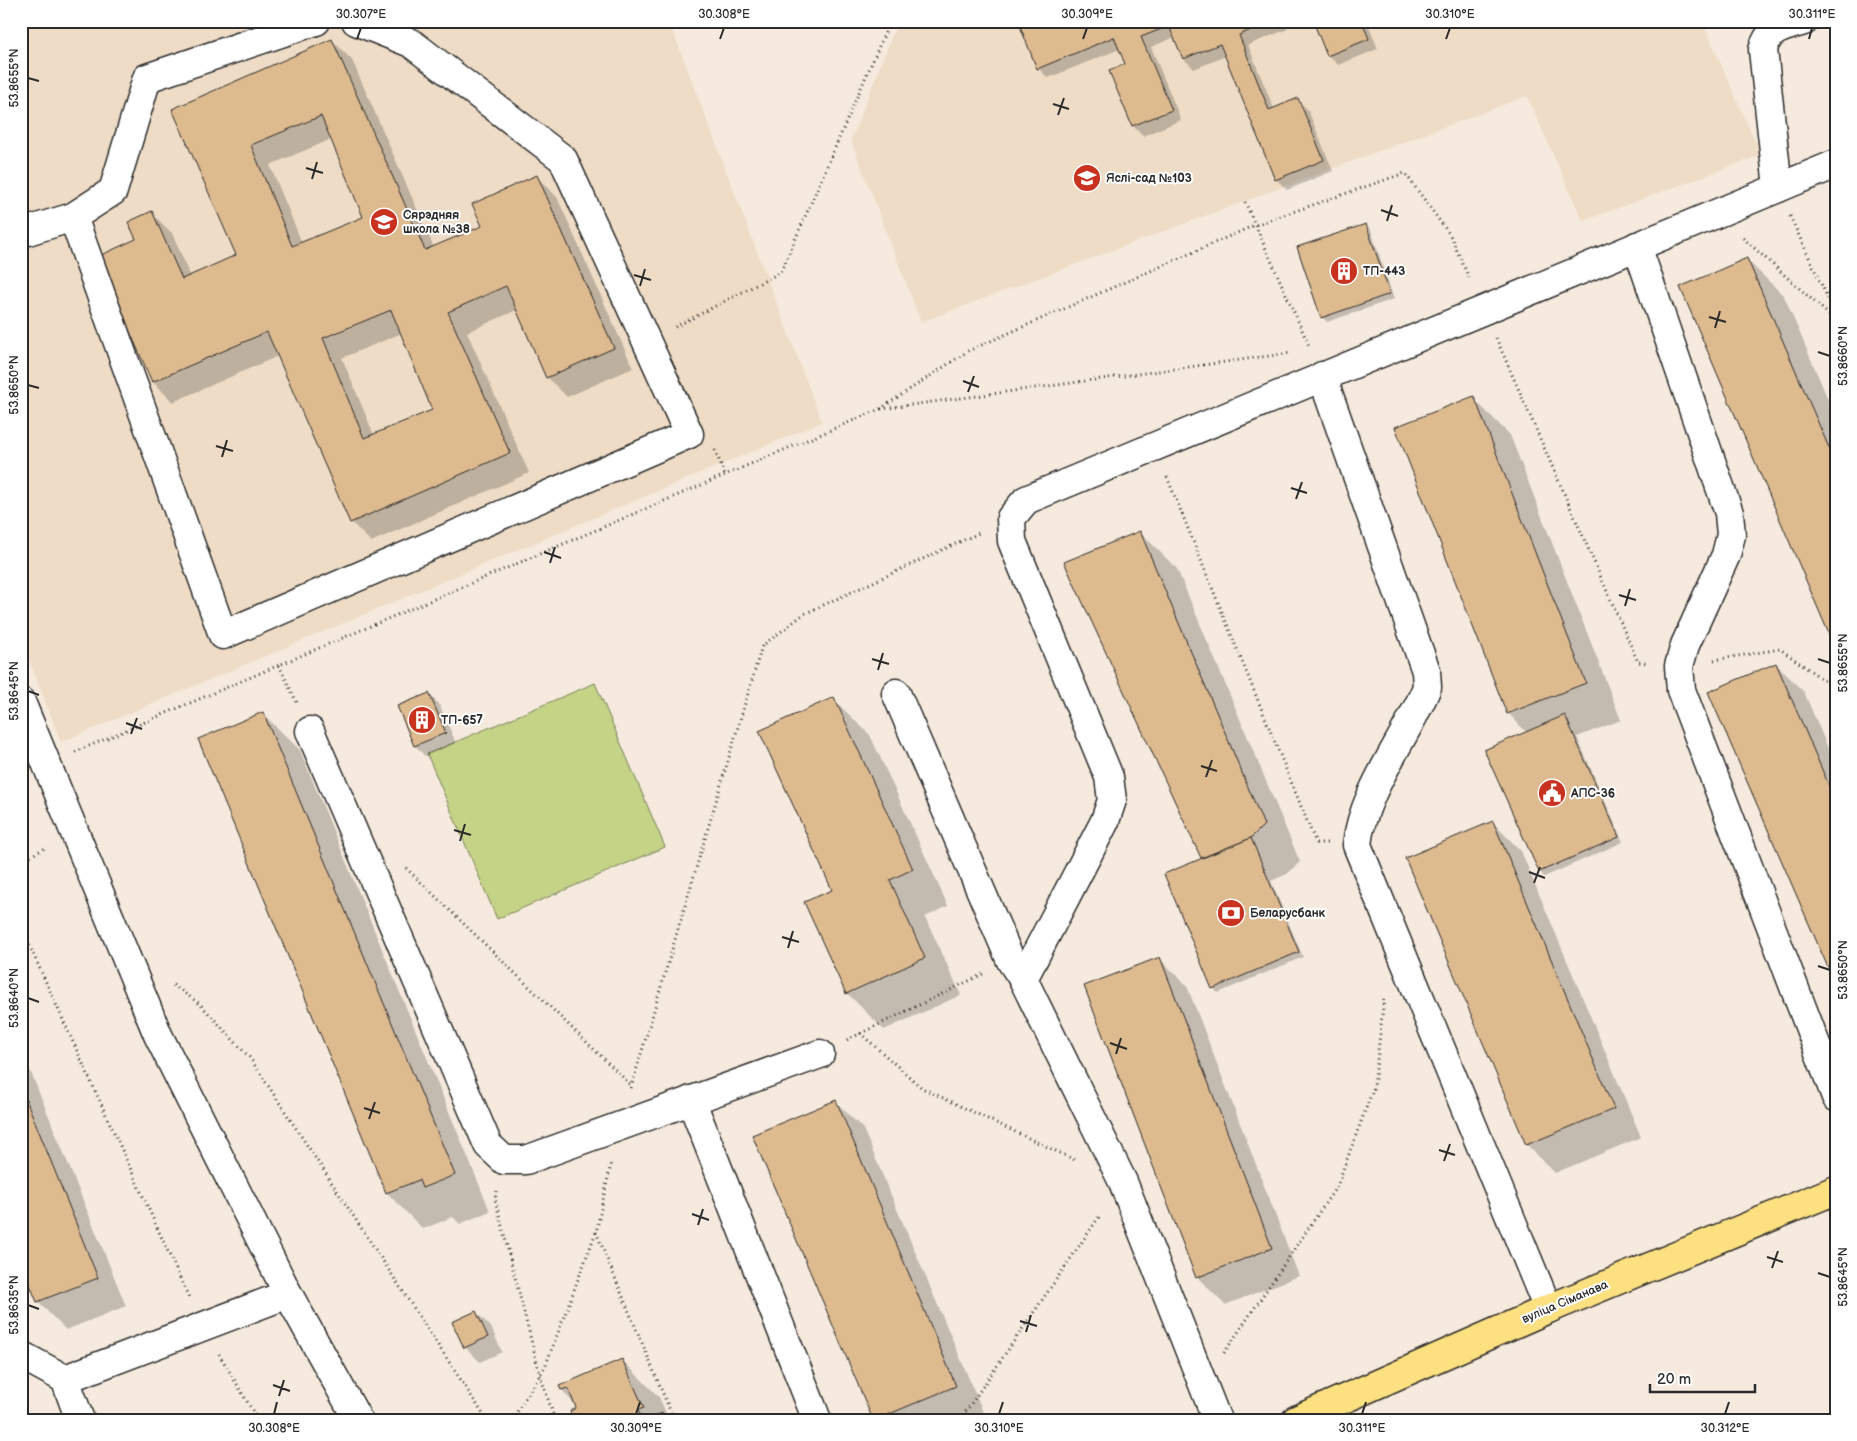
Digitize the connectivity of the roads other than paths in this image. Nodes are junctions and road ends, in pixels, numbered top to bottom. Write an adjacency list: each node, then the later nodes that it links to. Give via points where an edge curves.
1 (316, 21): 6 (street, via 147,78 113,191)
2 (356, 21): 6 (street, via 411,43 562,159 689,434 222,634)
3 (1804, 21): 5 (street, via 1774,30 1763,50)
4 (1836, 164): 5 (street)
5 (1778, 188): 8 (street)
6 (74, 216): 7 (street)
7 (21, 233)
8 (1637, 246): 9 (street); 15 (street, via 1729,513 1731,535 1726,555 1679,666 1681,690)
9 (1322, 376): 13 (street, via 1026,500 1012,518 1012,541 1108,777 1112,800 1105,821); 19 (street, via 1426,671 1428,686 1367,804 1359,824 1357,845)
10 (896, 693): 13 (street)
11 (21, 702): 18 (street, via 158,1035)
12 (310, 731): 16 (street, via 488,1145 504,1160 526,1160)
13 (1017, 970): 25 (street, via 1123,1182)
14 (820, 1054): 16 (street)
15 (1836, 1096)
16 (691, 1100): 24 (street)
17 (1836, 1190): 19 (main road, вуліца Сіманава)
18 (288, 1294): 21 (street); 23 (street)
19 (1548, 1309): 26 (main road, вуліца Сіманава)
20 (21, 1355): 21 (street)
21 (66, 1379): 22 (street)
22 (80, 1420)
23 (358, 1420)
24 (817, 1420)
25 (1217, 1420)
26 (1296, 1420)

